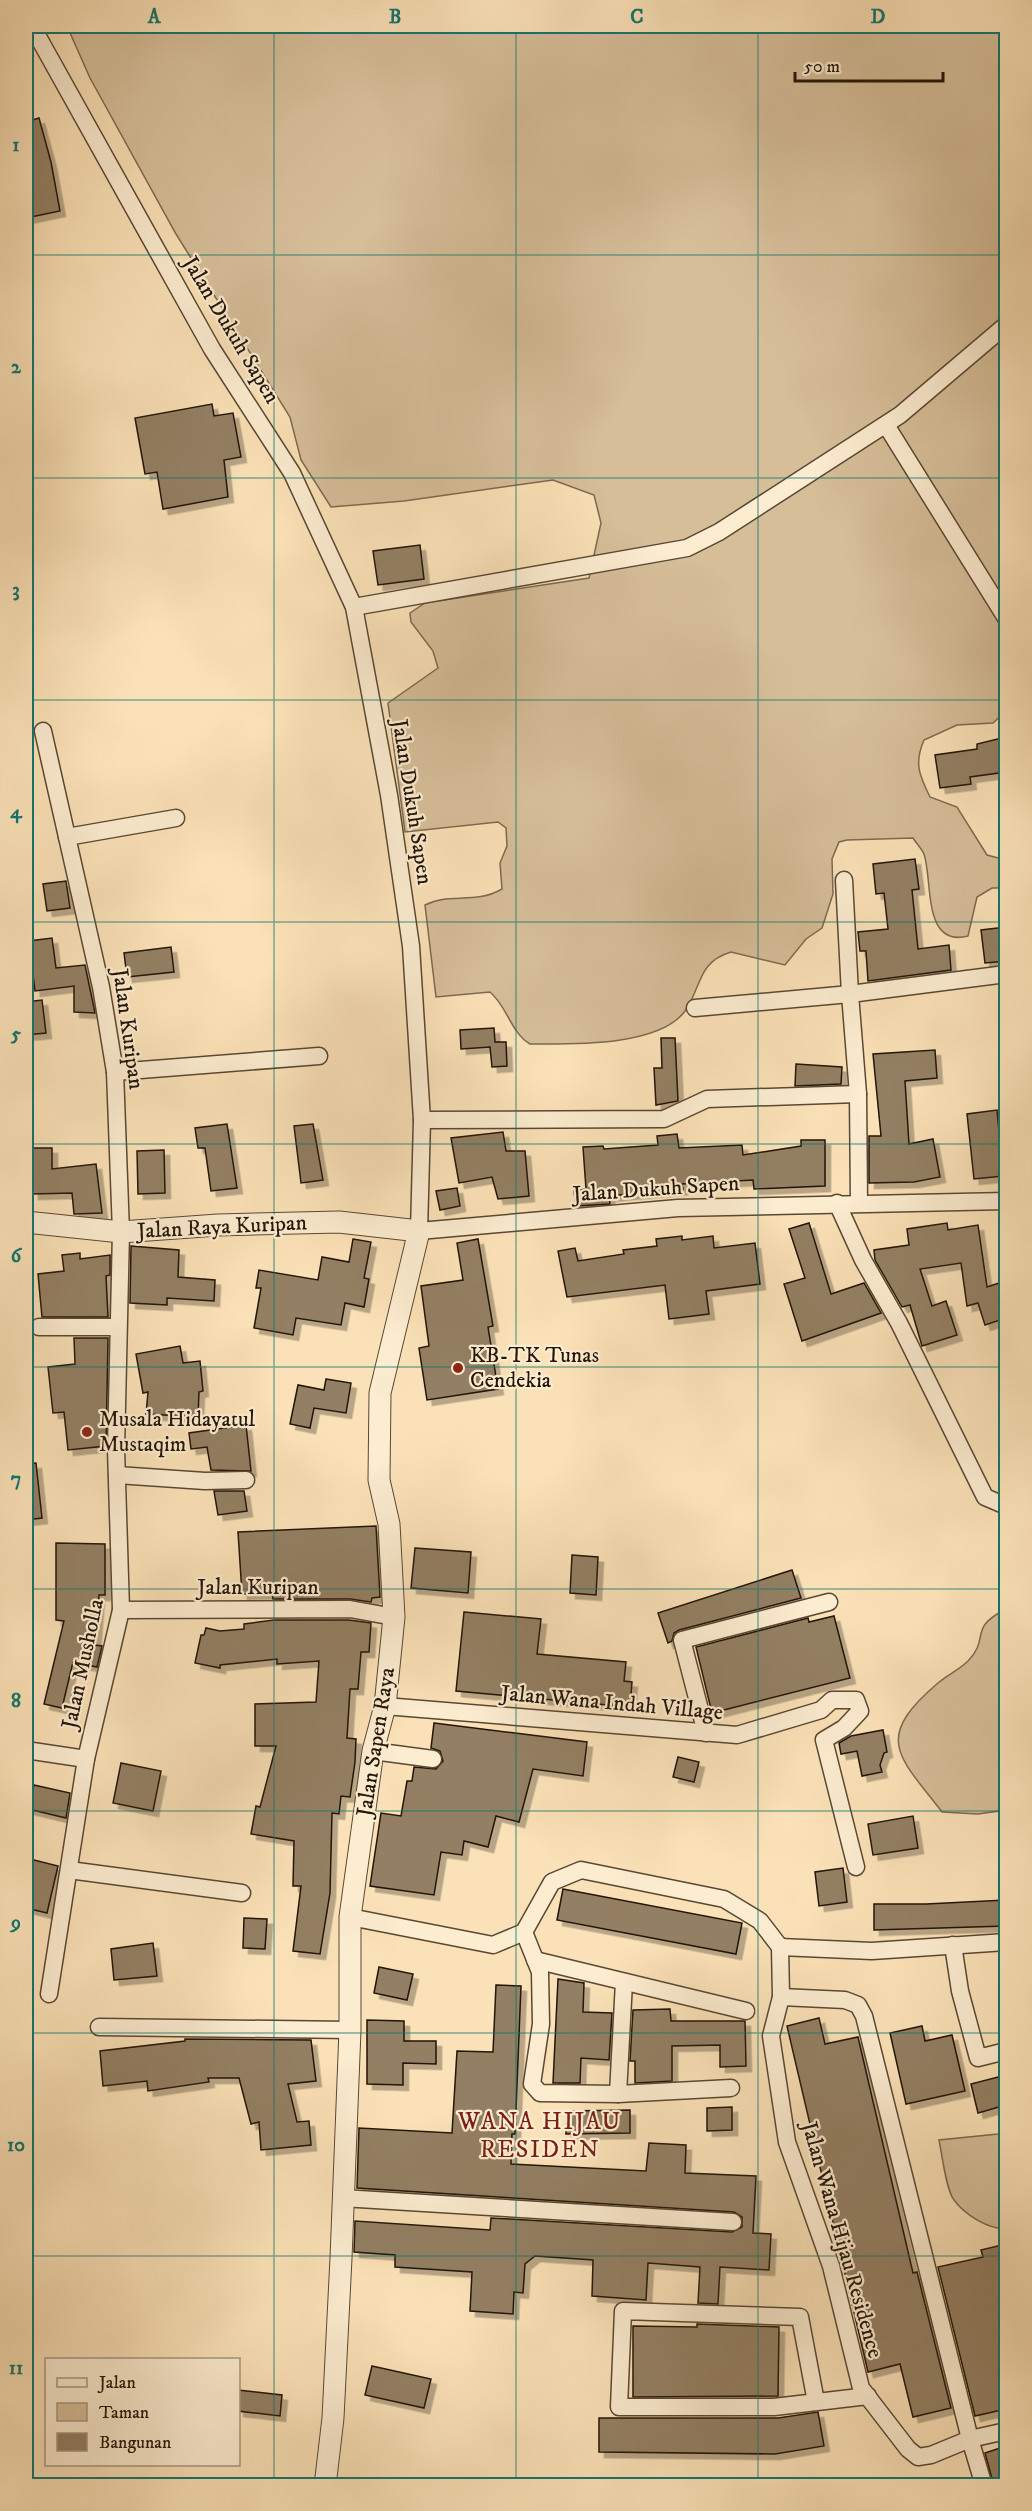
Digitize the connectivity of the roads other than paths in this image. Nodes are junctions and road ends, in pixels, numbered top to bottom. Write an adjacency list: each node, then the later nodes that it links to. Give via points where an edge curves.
1 (32, 26): 4 (street, Jalan Dukuh Sapen, via 212,349 292,473)
2 (1006, 325): 3 (street)
3 (893, 420): 4 (street, via 719,532 687,548); 5 (street)
4 (354, 607): 16 (street, Jalan Dukuh Sapen, via 389,795 411,946)
5 (1006, 618)
6 (43, 731): 8 (street, Jalan Kuripan)
7 (176, 818): 8 (street)
8 (67, 837): 14 (street, Jalan Kuripan, via 101,987)
9 (844, 880): 11 (street)
10 (1006, 974): 11 (street)
11 (850, 994): 12 (street); 15 (street)
12 (695, 1008)
13 (319, 1056): 14 (street)
14 (115, 1072): 22 (street, Jalan Kuripan)
15 (858, 1094): 16 (street, via 707,1099 664,1119); 19 (street)
16 (422, 1120): 21 (street, Jalan Dukuh Sapen)
17 (1006, 1201): 19 (street, Jalan Dukuh Sapen)
18 (837, 1203): 19 (street, Jalan Dukuh Sapen); 21 (street, Jalan Dukuh Sapen, via 678,1208); 27 (street, via 985,1497)
19 (859, 1203)
20 (26, 1222): 22 (street, Jalan Raya Kuripan)
21 (420, 1231): 22 (street, Jalan Raya Kuripan, via 339,1222); 30 (street, Jalan Sapen Raya, via 380,1393 379,1480 389,1524)
22 (121, 1232): 23 (street, Jalan Musholla)
23 (118, 1327): 24 (street); 25 (street, Jalan Musholla)
24 (39, 1328)
25 (117, 1475): 26 (street); 29 (street, Jalan Musholla)
26 (246, 1480)
27 (1006, 1506)
28 (829, 1602): 32 (street, via 682,1640)
29 (121, 1610): 30 (street, Jalan Kuripan, via 350,1609); 35 (street, Jalan Musholla)
30 (394, 1617): 31 (street, Jalan Sapen Raya)
31 (385, 1706): 32 (street, Jalan Wana Indah Village); 34 (street, Jalan Sapen Raya)
32 (706, 1733): 37 (street, Jalan Wana Indah Village, via 737,1735 821,1710 832,1700 856,1700 860,1711 844,1728 824,1740)
33 (26, 1750): 35 (street)
34 (373, 1751): 36 (street); 40 (street, Jalan Sapen Raya)
35 (86, 1759): 38 (street, Jalan Musholla)
36 (433, 1759)
37 (856, 1867)
38 (69, 1870): 39 (street); 47 (street, Jalan Musholla)
39 (242, 1893)
40 (350, 1917): 41 (street, via 493,1945); 51 (street, Jalan Sapen Raya)
41 (524, 1932): 44 (street, via 552,1882 581,1870 724,1899 760,1921); 45 (street)
42 (1006, 1942): 43 (street)
43 (953, 1945): 44 (street, via 872,1951); 52 (street, via 960,1991 978,2058)
44 (780, 1947): 48 (street, Jalan Wana Hijau Residence)
45 (535, 1960): 46 (street); 54 (street, via 540,1971 541,2024 532,2084 535,2089 548,2095)
46 (624, 1982): 49 (street); 54 (street)
47 (49, 1994)
48 (781, 1997): 57 (street, Jalan Wana Hijau Residence, via 771,2036 787,2142 831,2266); 60 (street, via 845,2000 858,2005 864,2016)
49 (746, 2011)
50 (99, 2027): 51 (street)
51 (350, 2031): 55 (street, Jalan Sapen Raya)
52 (1006, 2051)
53 (730, 2088): 54 (street)
54 (618, 2094)
55 (342, 2198): 56 (street); 61 (street, Jalan Sapen Raya, via 333,2418)
56 (733, 2222)
57 (864, 2392): 58 (street); 60 (street, via 918,2457)
58 (816, 2402): 58 (street, via 774,2407 619,2407 623,2311 800,2317)
59 (1006, 2432): 60 (street)
60 (970, 2439): 62 (street)
61 (326, 2486)
62 (984, 2486)

